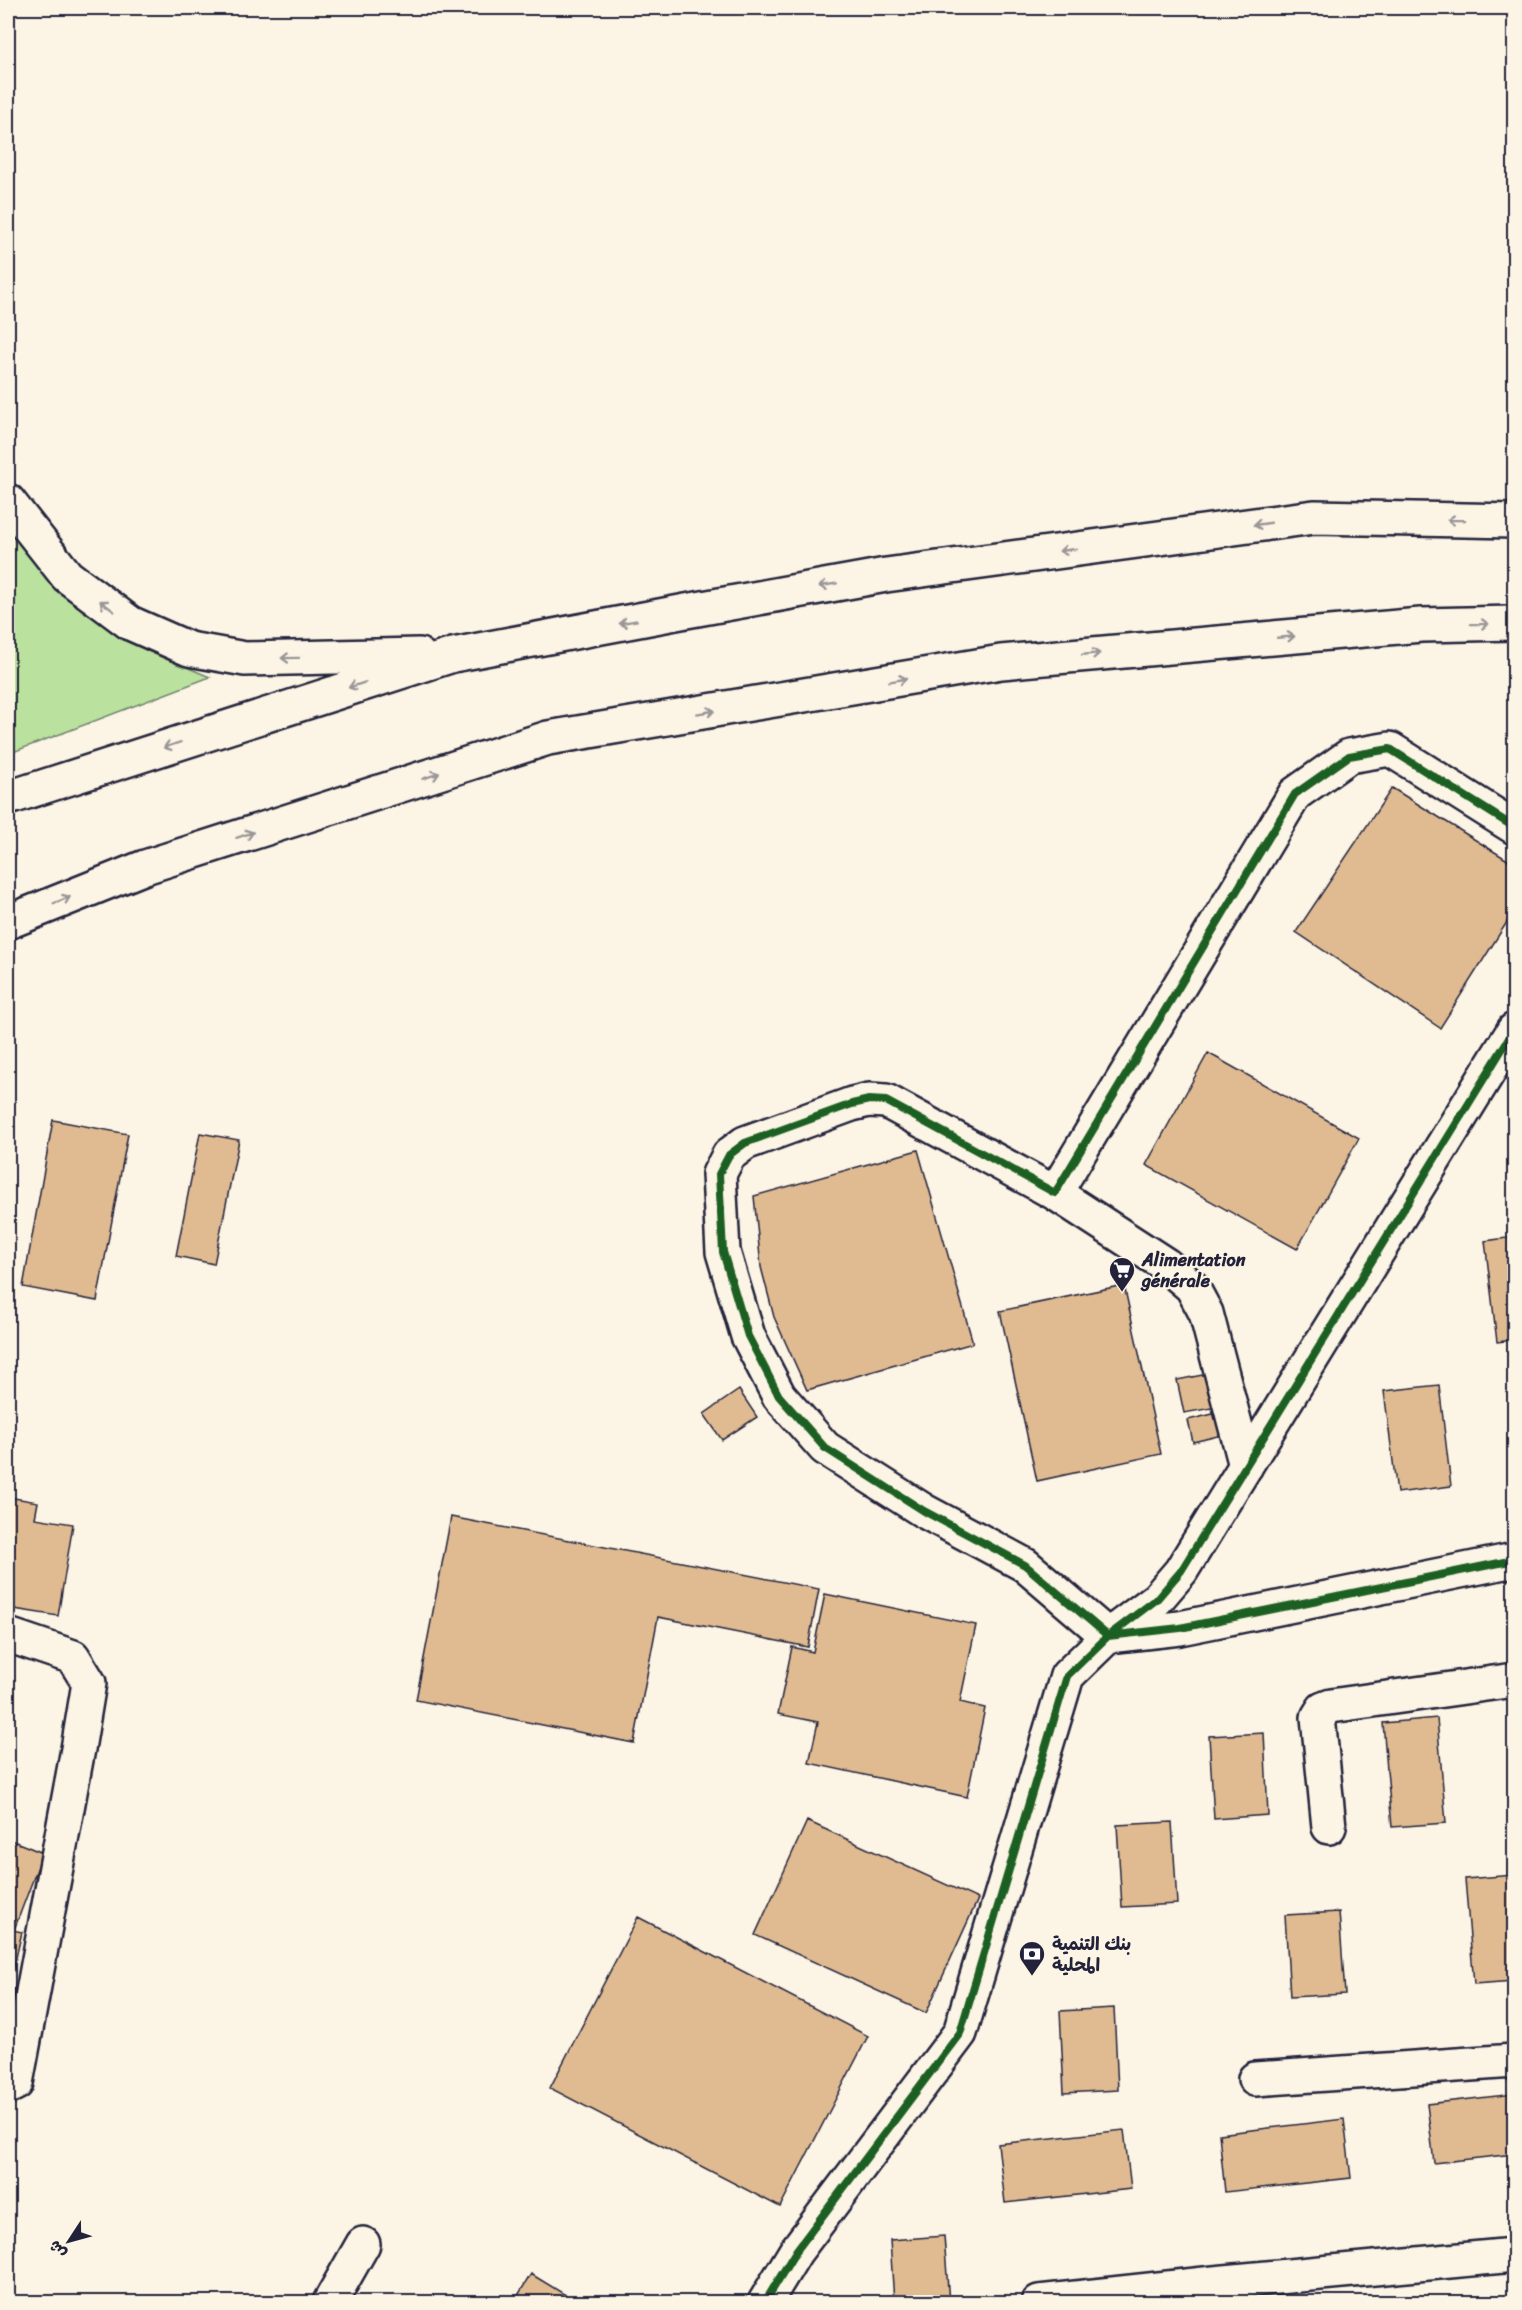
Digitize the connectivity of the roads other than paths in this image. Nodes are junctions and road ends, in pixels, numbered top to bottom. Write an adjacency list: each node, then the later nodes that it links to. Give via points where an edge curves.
1 (8, 501): 4 (main road, one-way to 1, via 245,659 189,649 130,623 67,576)
2 (1515, 521): 4 (main road, one-way to 4, via 1314,517 886,575)
3 (1515, 623): 7 (main road, one-way to 3, via 145,867 548,738 1001,662 1421,625)
4 (453, 655): 5 (main road, one-way to 5)
5 (8, 798)
6 (1515, 828): 9 (main road, via 1390,749 1349,756 1295,794)
7 (8, 922)
8 (1515, 1030): 10 (main road)
9 (1054, 1193): 10 (main road, via 1166,1265 1192,1287 1206,1313); 13 (main road, via 886,1101 869,1100 745,1143 729,1155 719,1174 723,1252 748,1336 779,1396 825,1448 924,1512 1025,1565)
10 (1246, 1466): 13 (main road, via 1181,1571 1157,1599)
11 (1515, 1560): 13 (main road, via 1180,1628)
12 (8, 1635): 18 (main road, via 73,1657 88,1683 16,2083)
13 (1108, 1636): 23 (main road, via 1067,1676 960,2033 796,2251)
14 (1515, 1680): 15 (main road, via 1323,1709 1318,1717)
15 (1329, 1827)
16 (1515, 2061): 17 (main road)
17 (1255, 2079)
18 (8, 2087)
19 (363, 2244): 22 (main road)
20 (1515, 2255): 21 (main road)
21 (1215, 2293): 24 (main road)
22 (330, 2302)
23 (765, 2302)
24 (1039, 2302)

